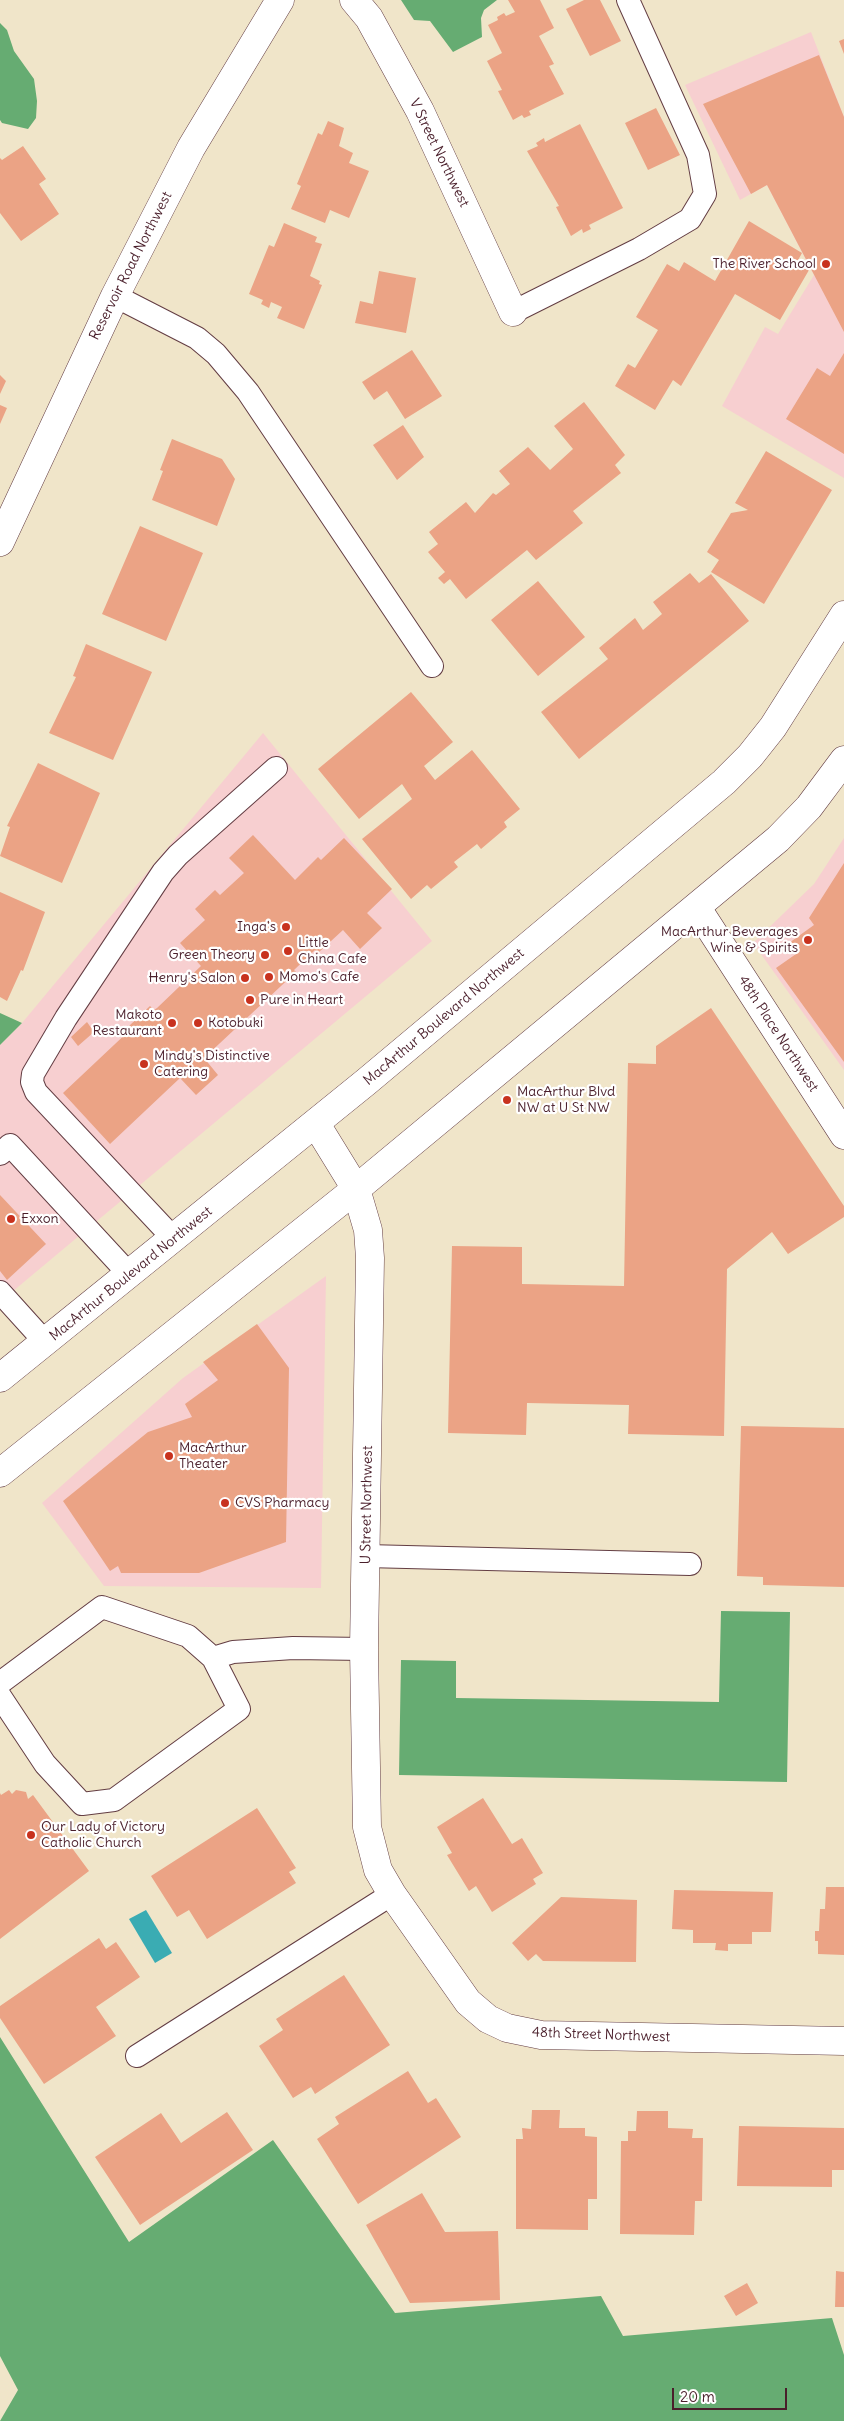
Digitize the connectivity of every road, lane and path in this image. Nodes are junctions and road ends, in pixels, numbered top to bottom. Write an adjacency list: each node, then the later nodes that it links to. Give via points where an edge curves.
1 (280, 0): 4 (main road, Reservoir Road Northwest, via 191,148)
2 (354, 0): 5 (main road, V Street Northwest, via 369,18 420,111)
3 (628, 0): 5 (lane, via 698,155 705,194 690,219 639,249)
4 (115, 296): 6 (main road, Reservoir Road Northwest); 9 (lane, via 197,338 216,354 248,392)
5 (513, 312)
6 (8, 503): 7 (main road, Reservoir Road Northwest)
7 (0, 542)
8 (844, 614): 13 (main road, MacArthur Boulevard Northwest, via 772,726 750,756 724,782)
9 (432, 666)
10 (844, 760): 12 (main road, via 809,807 778,839)
11 (276, 768): 17 (lane, via 163,872 66,1018 33,1074 36,1092)
12 (697, 908): 14 (main road, 48th Place Northwest); 16 (main road)
13 (316, 1124): 16 (main road, U Street Northwest); 17 (main road, MacArthur Boulevard Northwest)
14 (844, 1135)
15 (0, 1154): 18 (lane, via 10,1145)
16 (356, 1189): 22 (main road); 23 (main road, U Street Northwest, via 368,1230 370,1258)
17 (174, 1239): 18 (main road, MacArthur Boulevard Northwest)
18 (130, 1275): 20 (main road, MacArthur Boulevard Northwest)
19 (0, 1292): 20 (lane)
20 (46, 1343): 21 (main road, MacArthur Boulevard Northwest)
21 (0, 1378)
22 (0, 1473)
23 (366, 1556): 24 (lane); 25 (main road, U Street Northwest)
24 (690, 1564)
25 (364, 1649): 26 (lane, via 293,1648 233,1652); 29 (main road, U Street Northwest, via 367,1827 378,1870)
26 (214, 1658): 27 (lane, via 188,1636 102,1607); 28 (lane, via 239,1709 114,1800 82,1804 45,1764)
27 (0, 1683)
28 (0, 1696)
29 (392, 1894): 30 (main road, 48th Street Northwest, via 468,2002 488,2019 507,2028 541,2034); 31 (lane)
30 (844, 2041)
31 (137, 2056)

